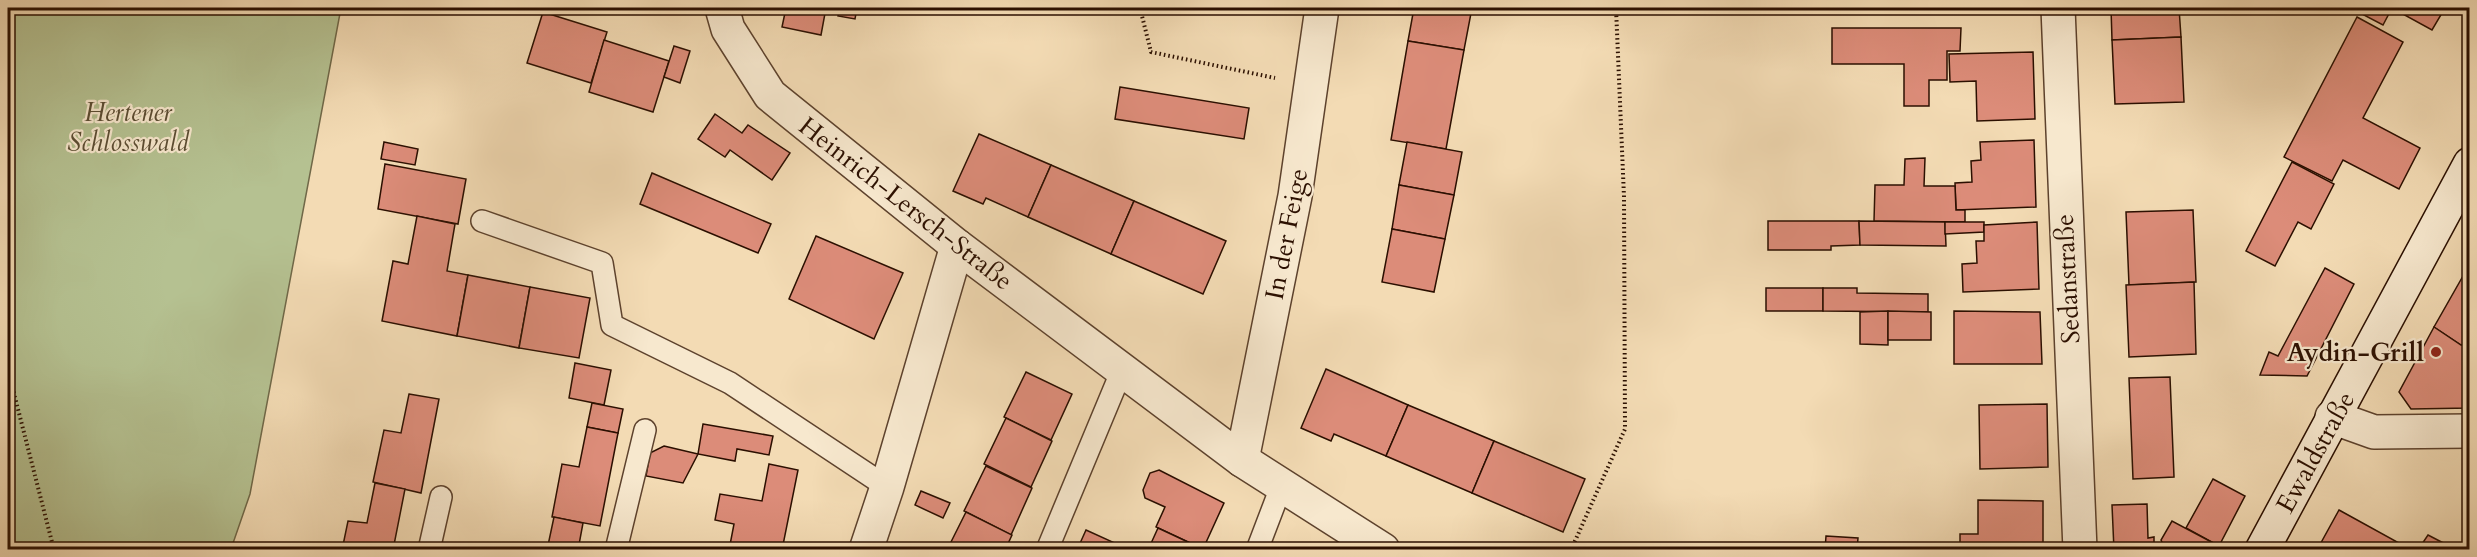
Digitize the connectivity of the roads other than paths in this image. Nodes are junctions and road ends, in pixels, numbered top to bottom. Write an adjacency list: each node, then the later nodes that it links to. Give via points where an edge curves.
1 (722, 8): 6 (street, Heinrich-Lersch-Straße, via 728,29 770,94)
2 (1322, 8): 11 (street, In der Feige, via 1295,196)
3 (2058, 8): 21 (street, Sedanstraße)
4 (2469, 164): 8 (street, Ewaldstraße)
5 (482, 221): 12 (lane, via 602,263 612,325 730,383)
6 (957, 246): 7 (street, Heinrich-Lersch-Straße); 12 (street)
7 (1122, 370): 11 (street, Heinrich-Lersch-Straße); 18 (lane)
8 (2332, 417): 10 (street, via 2374,432); 22 (street, Ewaldstraße)
9 (645, 430): 16 (lane)
10 (2469, 431)
11 (1242, 460): 13 (street, Heinrich-Lersch-Straße)
12 (888, 487): 17 (street)
13 (1281, 487): 19 (lane); 20 (street, Heinrich-Lersch-Straße)
14 (441, 497): 15 (lane)
15 (429, 549)
16 (616, 549)
17 (866, 549)
18 (1047, 549)
19 (1257, 549)
20 (1383, 549)
21 (2080, 549)
22 (2262, 549)

